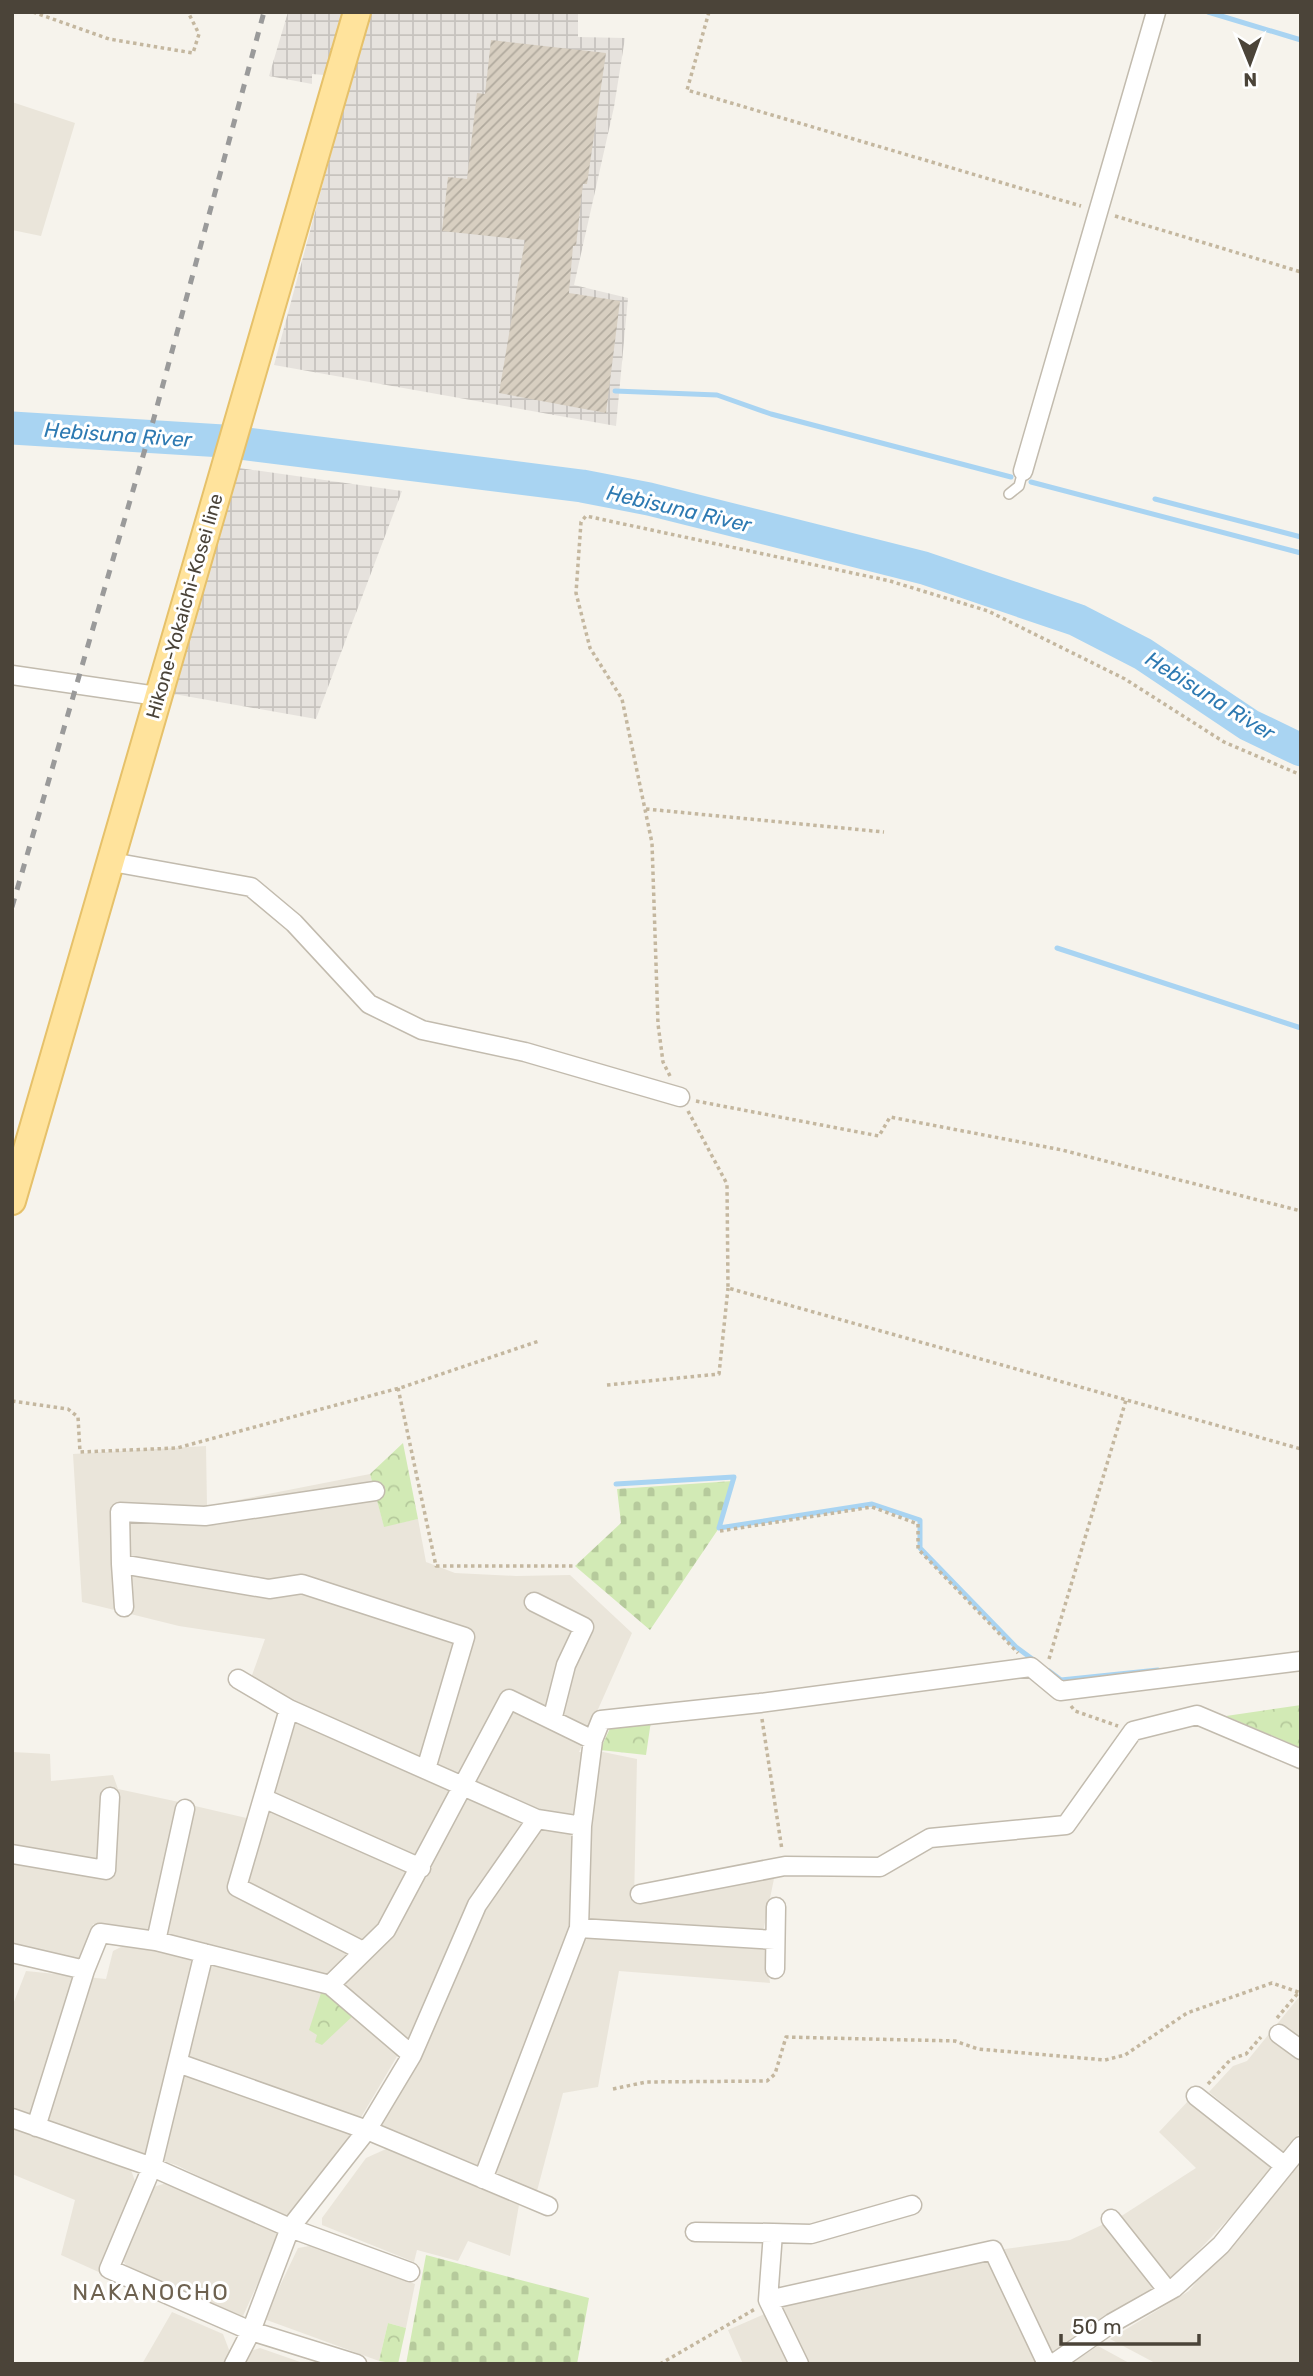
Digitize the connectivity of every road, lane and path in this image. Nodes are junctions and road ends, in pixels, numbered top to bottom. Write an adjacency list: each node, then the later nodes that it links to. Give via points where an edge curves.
1 (33, 12): 2 (path, via 109,39 193,53 200,34)
2 (188, 12)
3 (357, 12): 11 (main road, Hikone-Yokaichi-Kosei line)
4 (709, 12): 6 (path, via 687,89)
5 (1157, 12): 6 (street)
6 (1098, 211): 7 (path); 8 (street)
7 (1301, 272)
8 (1023, 471): 9 (lane, via 1019,486)
9 (1009, 494)
10 (12, 675): 11 (street)
11 (157, 696): 15 (main road, Hikone-Yokaichi-Kosei line)
12 (1301, 775): 13 (path, via 1224,742 1125,679 988,611 890,581 586,516 581,522 576,593 590,648 622,699)
13 (646, 808): 14 (path); 16 (path, via 652,843 657,1024 663,1062)
14 (884, 832)
15 (112, 862): 16 (street, via 251,887 293,923 369,1004 422,1030 562,1062); 17 (main road, Hikone-Yokaichi-Kosei line)
16 (680, 1097): 18 (path, via 879,1136 890,1116 1062,1150); 19 (path, via 726,1184)
17 (12, 1201)
18 (1301, 1211)
19 (728, 1288): 21 (path, via 719,1374); 23 (path)
20 (539, 1341): 22 (path)
21 (607, 1385)
22 (398, 1388): 24 (path, via 177,1448 80,1452 78,1418 68,1409); 29 (path, via 436,1566)
23 (1126, 1399): 25 (path); 33 (path)
24 (12, 1401)
25 (1301, 1449)
26 (375, 1491): 28 (street, via 205,1516 120,1512)
27 (720, 1531): 33 (path, via 872,1507 918,1524 918,1549)
28 (121, 1564): 31 (street); 42 (street, via 269,1589 302,1584 465,1637)
29 (575, 1566)
30 (534, 1602): 38 (street, via 584,1627 566,1665)
31 (124, 1607)
32 (1301, 1661): 35 (street)
33 (1038, 1672): 35 (street); 36 (street)
34 (238, 1679): 37 (street)
35 (1060, 1690): 39 (path, via 1075,1711)
36 (760, 1703): 40 (street, via 601,1720); 50 (path)
37 (289, 1709): 42 (street); 45 (street)
38 (552, 1720): 40 (street); 43 (street, via 509,1699)
39 (1133, 1731): 41 (street, via 1197,1714); 50 (street, via 1066,1825 930,1838 880,1867)
40 (593, 1740): 48 (street)
41 (1301, 1759)
42 (426, 1769): 43 (street)
43 (463, 1786): 47 (street); 51 (street)
44 (110, 1797): 49 (street, via 106,1870)
45 (263, 1798): 51 (street); 57 (street, via 237,1886)
46 (186, 1809): 56 (street)
47 (537, 1819): 48 (street); 66 (street, via 477,1905)
48 (582, 1826): 54 (street)
49 (12, 1854)
50 (785, 1866): 52 (street)
51 (421, 1868): 57 (street, via 386,1930)
52 (640, 1894)
53 (776, 1907): 55 (street)
54 (579, 1928): 55 (street); 76 (street)
55 (775, 1940): 60 (street)
56 (156, 1941): 59 (street); 61 (street, via 100,1933)
57 (363, 1951): 62 (street)
58 (12, 1953): 61 (street)
59 (204, 1954): 62 (street); 67 (street)
60 (775, 1969)
61 (85, 1970): 71 (street)
62 (330, 1985): 66 (street)
63 (1300, 1993): 64 (path); 68 (path, via 1272,1983 1187,2013 1125,2054 1105,2060 978,2049 956,2040 786,2037 775,2074 767,2081 646,2082)
64 (1272, 2030): 65 (street); 69 (path, via 1246,2054 1231,2059)
65 (1301, 2050)
66 (412, 2055): 72 (street)
67 (178, 2063): 72 (street); 75 (street)
68 (613, 2089)
69 (1196, 2096): 74 (street)
70 (12, 2118): 71 (street)
71 (36, 2127): 75 (street)
72 (367, 2130): 76 (street); 80 (street)
73 (1301, 2146): 74 (street)
74 (1285, 2166): 84 (street, via 1221,2245)
75 (152, 2167): 80 (street); 86 (street, via 109,2269)
76 (483, 2179): 77 (street)
77 (548, 2206)
78 (912, 2206): 82 (street, via 811,2234)
79 (1111, 2219): 84 (street)
80 (290, 2228): 83 (street); 86 (street)
81 (695, 2232): 82 (street)
82 (773, 2233): 85 (street)
83 (410, 2272)
84 (1168, 2291): 92 (street)
85 (768, 2301): 89 (path); 90 (street); 91 (street, via 993,2250)
86 (251, 2331): 87 (street); 88 (street)
87 (234, 2364)
88 (357, 2364)
89 (660, 2364)
90 (799, 2364)
91 (1047, 2364)
92 (1053, 2364)

